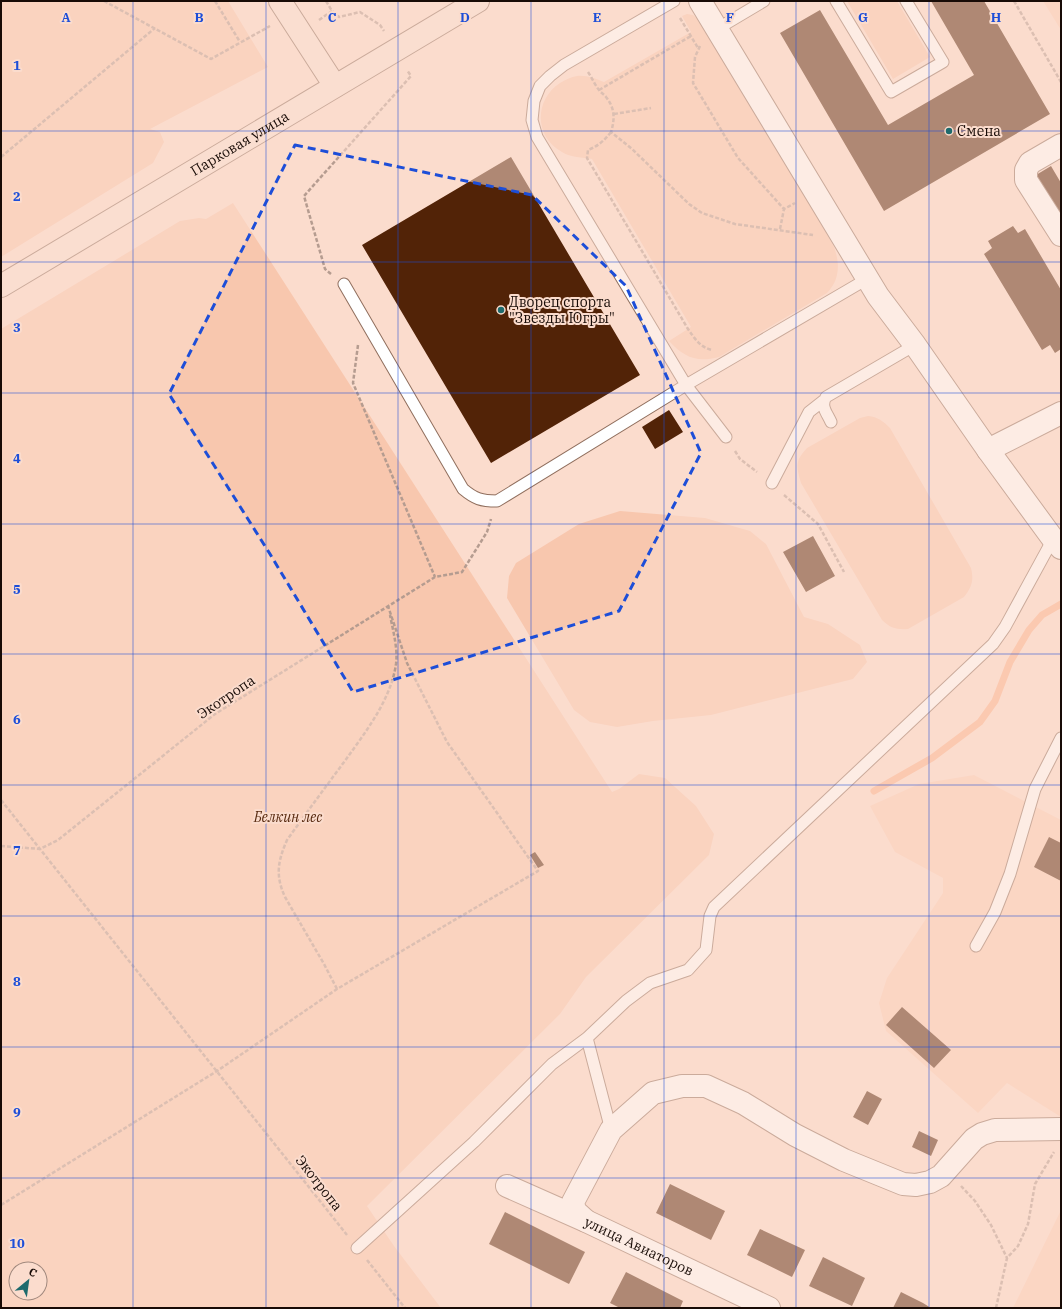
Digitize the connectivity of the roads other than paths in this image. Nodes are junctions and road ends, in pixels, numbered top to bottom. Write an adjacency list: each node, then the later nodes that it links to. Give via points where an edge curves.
1 (280, 1): 9 (main road)
2 (478, 1): 9 (main road, Парковая улица)
3 (700, 1): 8 (street)
4 (764, 1): 8 (lane)
5 (836, 1): 6 (lane, via 891,92 943,62)
6 (906, 1)
7 (673, 2): 16 (lane, via 564,65 550,76 540,86 534,101 532,120 536,137)
8 (717, 29): 12 (street)
9 (335, 86): 14 (main road, Парковая улица)
10 (1061, 145): 11 (street, via 1030,164 1026,170 1026,180)
11 (1061, 235)
12 (867, 278): 15 (street); 16 (lane)
13 (344, 284): 16 (lane, via 463,489 484,501 497,501)
14 (1, 286)
15 (915, 345): 17 (lane); 21 (street)
16 (686, 385): 20 (lane)
17 (823, 401): 19 (lane); 22 (lane, via 809,412)
18 (1061, 414): 21 (street)
19 (831, 422)
20 (726, 437)
21 (988, 450): 23 (street)
22 (772, 483)
23 (1057, 544): 26 (lane, via 993,644 714,907 710,916 706,950 688,970 650,983 626,1001)
24 (1061, 738): 25 (lane, via 1035,789 1010,874 995,912)
25 (976, 946)
26 (587, 1038): 27 (lane); 31 (lane, via 552,1064 474,1142)
27 (611, 1130): 28 (street, via 654,1093 682,1086 706,1086 743,1103 795,1135 844,1160 903,1184 916,1185 941,1176 982,1134 995,1130); 30 (street, via 573,1202 576,1211)
28 (1059, 1137)
29 (507, 1186): 30 (street, улица Авиаторов)
30 (586, 1221): 32 (street, улица Авиаторов)
31 (357, 1248)
32 (769, 1308)

